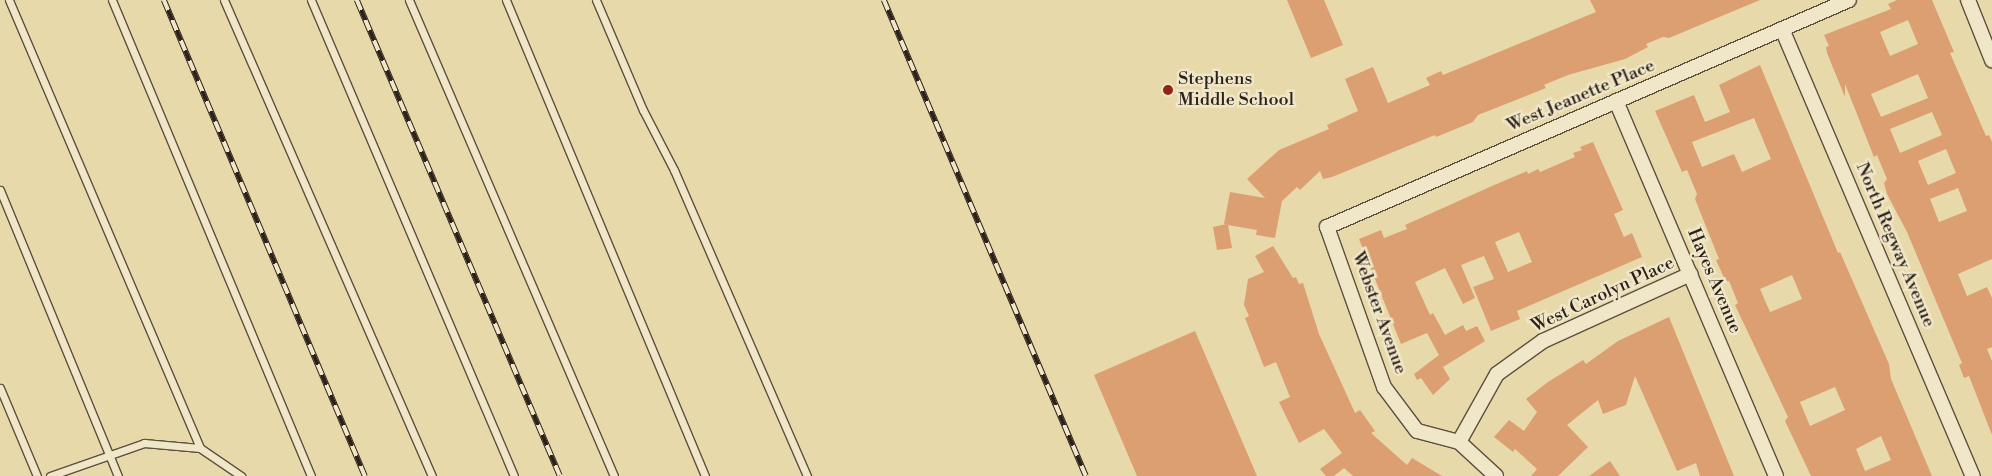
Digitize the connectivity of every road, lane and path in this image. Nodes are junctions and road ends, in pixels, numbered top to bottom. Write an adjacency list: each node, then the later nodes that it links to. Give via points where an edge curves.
1 (8, 0): 18 (lane)
2 (112, 0): 24 (lane)
3 (224, 0): 25 (lane)
4 (311, 0): 26 (lane)
5 (409, 0): 27 (lane)
6 (506, 0): 28 (lane)
7 (596, 0): 29 (lane)
8 (1849, 0): 10 (street, West Jeanette Place)
9 (1968, 0): 11 (street)
10 (1782, 29): 12 (street, West Jeanette Place); 32 (street, North Regway Avenue)
11 (1992, 60)
12 (1616, 102): 14 (street, West Jeanette Place); 15 (street, Hayes Avenue)
13 (0, 190): 19 (lane)
14 (1327, 227): 17 (street, Webster Avenue, via 1384,386 1417,431)
15 (1691, 274): 17 (street, West Carolyn Place, via 1543,341 1497,374); 31 (street, Hayes Avenue)
16 (0, 388): 20 (lane)
17 (1459, 442): 30 (street, Webster Avenue)
18 (200, 448): 19 (lane, via 144,442); 23 (lane)
19 (111, 453): 21 (lane); 22 (lane)
20 (37, 476)
21 (50, 476)
22 (118, 476)
23 (241, 476)
24 (311, 476)
25 (432, 476)
26 (514, 476)
27 (614, 476)
28 (705, 476)
29 (807, 476)
30 (1496, 476)
31 (1776, 476)
32 (1973, 476)

